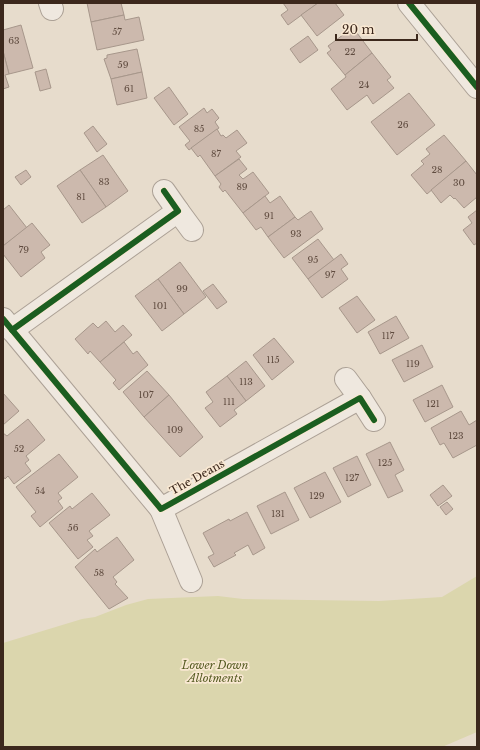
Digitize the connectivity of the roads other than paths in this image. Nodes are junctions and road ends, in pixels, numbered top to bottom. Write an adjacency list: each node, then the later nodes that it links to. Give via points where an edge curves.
1 (409, 3): 2 (street)
2 (477, 87)
3 (164, 191): 4 (street)
4 (178, 211): 5 (street); 6 (street)
5 (192, 230)
6 (8, 325): 10 (street)
7 (346, 379): 8 (street)
8 (360, 398): 9 (street); 10 (street, The Deans)
9 (374, 420)
10 (161, 509): 11 (street)
11 (190, 581)

